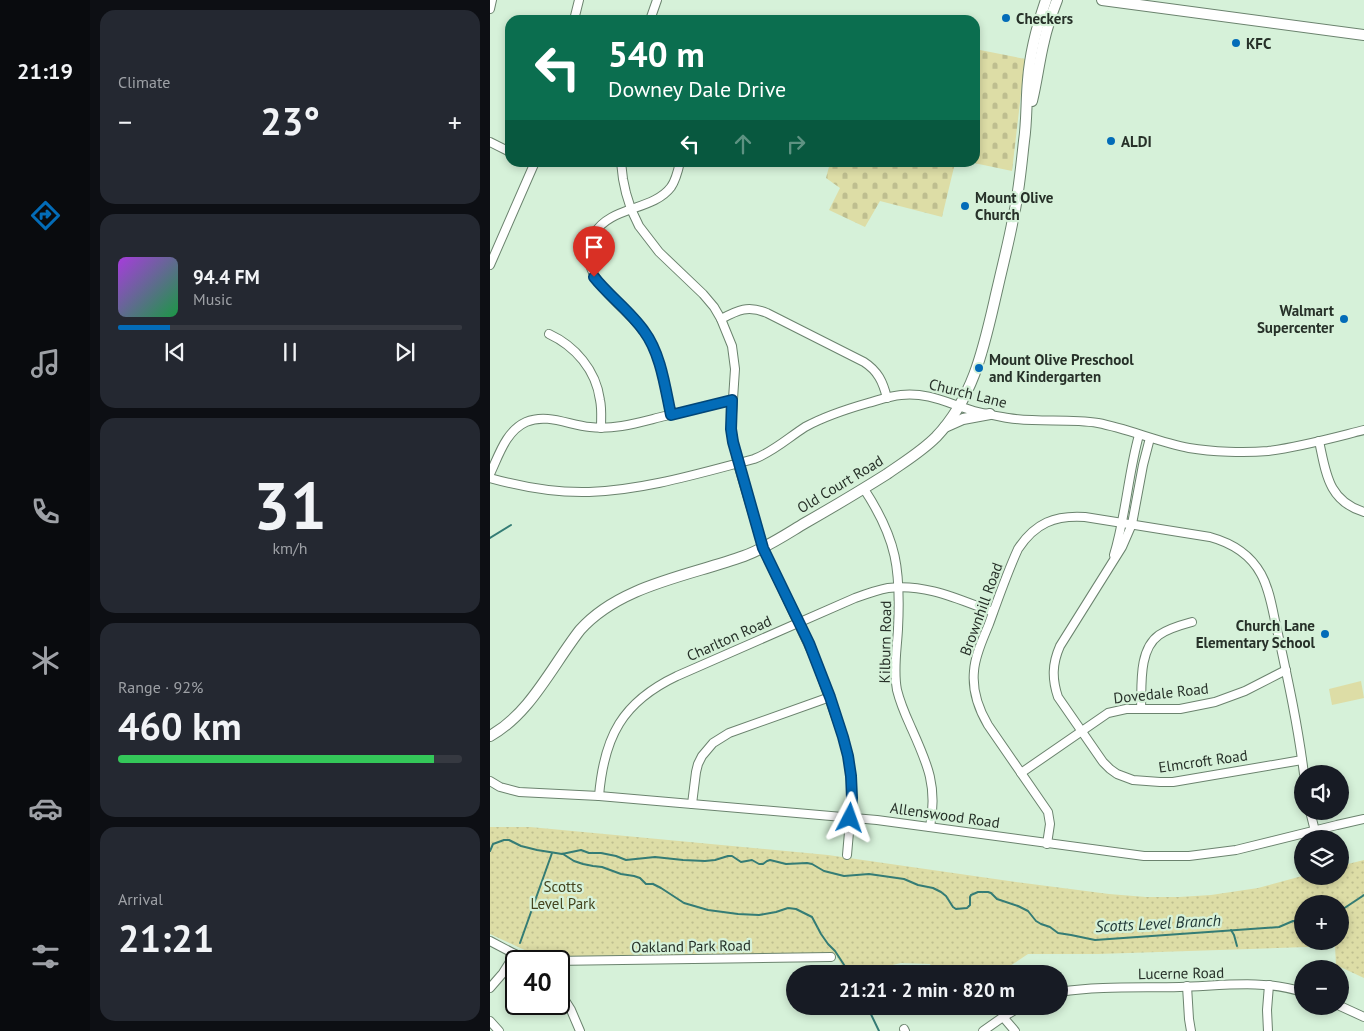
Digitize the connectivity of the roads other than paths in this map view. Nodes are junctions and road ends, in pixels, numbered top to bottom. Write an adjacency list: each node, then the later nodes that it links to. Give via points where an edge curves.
1 (492, 0): 7 (street)
2 (579, 0): 8 (street)
3 (658, 0): 9 (street)
4 (1046, 0): 11 (main road, Old Court Road, via 1032,51)
5 (1057, 0): 11 (main road, Old Court Road)
6 (1102, 0): 10 (main road)
7 (490, 9)
8 (575, 15)
9 (652, 15)
10 (1364, 35)
11 (1027, 119): 23 (main road, Old Court Road, via 1014,218 990,322 975,374)
12 (490, 142): 13 (street)
13 (505, 150)
14 (532, 167): 18 (street)
15 (621, 167): 17 (street)
16 (678, 167): 17 (street, via 671,188)
17 (631, 209): 19 (street, via 639,226 659,252 703,294); 25 (street, via 615,215 599,227 591,243 589,260 594,277 637,322 650,341)
18 (490, 265)
19 (721, 318): 21 (street, via 746,308 767,313 871,366 881,380); 22 (street, via 734,358)
20 (549, 334): 27 (street, via 573,350 592,374 600,398)
21 (887, 398): 23 (street, Church Lane, via 922,395); 32 (street, Church Lane, via 823,418 766,455)
22 (732, 400): 25 (street); 32 (street, via 731,429)
23 (959, 406): 24 (street, Church Lane); 26 (main road, Old Court Road)
24 (990, 414): 26 (main road); 29 (street, Church Lane, via 1026,420 1084,421)
25 (671, 415): 27 (street, via 626,426)
26 (944, 427): 35 (main road, Old Court Road, via 916,454)
27 (601, 428): 33 (street, via 544,418 528,421 506,440)
28 (1364, 430): 31 (street, Church Lane)
29 (1139, 435): 30 (street, Church Lane); 37 (street, Elmcroft Road)
30 (1150, 438): 31 (street, Church Lane, via 1190,448 1227,451 1266,451); 38 (street, Elmcroft Road)
31 (1318, 441): 36 (street, via 1327,477 1336,495 1350,507)
32 (738, 464): 34 (street, Church Lane, via 650,485 596,491 544,489); 39 (street)
33 (490, 474)
34 (490, 478)
35 (864, 489): 39 (main road, Old Court Road); 41 (street, Kilburn Road, via 890,539)
36 (1364, 512)
37 (1122, 523): 38 (street, Brownhill Road); 40 (street, Elmcroft Road); 42 (street, Brownhill Road, via 1064,516 1036,528 1018,549)
38 (1132, 524): 40 (street, Elmcroft Road); 45 (street, Brownhill Road, via 1223,540 1249,558 1266,584)
39 (763, 548): 44 (street); 49 (main road, Old Court Road, via 641,589 605,608 580,630 518,714)
40 (1112, 562): 48 (street, Elmcroft Road, via 1060,646 1054,667 1058,697)
41 (899, 587): 42 (street, Charlton Road, via 931,590); 44 (street, Charlton Road, via 866,594); 58 (street, Kilburn Road, via 897,689 930,774 934,799)
42 (993, 612): 52 (street, Brownhill Road, via 975,662 977,704 988,726)
43 (1192, 622): 47 (street, via 1161,634 1151,644 1144,658)
44 (799, 623): 46 (street); 54 (street, Charlton Road, via 664,682 641,698 624,716 611,738 602,768)
45 (1286, 670): 47 (street, Dovedale Road, via 1245,692 1215,702 1180,708); 50 (street, Brownhill Road)
46 (830, 697): 55 (street, via 729,733 713,743 698,764); 56 (street, via 848,756 852,798)
47 (1141, 709): 48 (street, Dovedale Road, via 1108,713)
48 (1081, 730): 50 (street, Elmcroft Road, via 1110,769 1125,778 1142,781 1184,781); 52 (street, Dovedale Road)
49 (490, 736)
50 (1302, 760): 51 (street, Brownhill Road)
51 (1303, 765)
52 (1021, 773): 61 (street, Brownhill Road, via 1048,812)
53 (490, 781): 54 (street, Allenswood Road, via 519,792)
54 (599, 796): 55 (street, Allenswood Road)
55 (692, 804): 56 (street, Allenswood Road)
56 (850, 818): 58 (street, Allenswood Road); 62 (street)
57 (1364, 819): 59 (street, Allenswood Road)
58 (930, 827): 61 (street, Allenswood Road)
59 (1319, 830)
60 (1294, 836): 61 (street, Allenswood Road, via 1236,850 1189,856 1144,856)
61 (1047, 844)
62 (847, 855)
63 (490, 941): 64 (street)
64 (507, 950)
65 (831, 957): 66 (street, Oakland Park Road)
66 (570, 961)
67 (505, 970): 70 (street)
68 (1270, 985): 69 (street, Lucerne Road); 71 (street, Lucerne Road); 84 (street)
69 (1187, 986): 72 (street, Lucerne Road); 83 (street)
70 (490, 988)
71 (1294, 990)
72 (1068, 991)
73 (570, 1008): 80 (street)
74 (1349, 1010): 77 (street)
75 (1006, 1015): 76 (street)
76 (1003, 1017): 81 (street); 82 (street)
77 (1364, 1017)
78 (490, 1021): 79 (street)
79 (499, 1031)
80 (580, 1031)
81 (983, 1031)
82 (1015, 1031)
83 (1191, 1031)
84 (1268, 1031)

